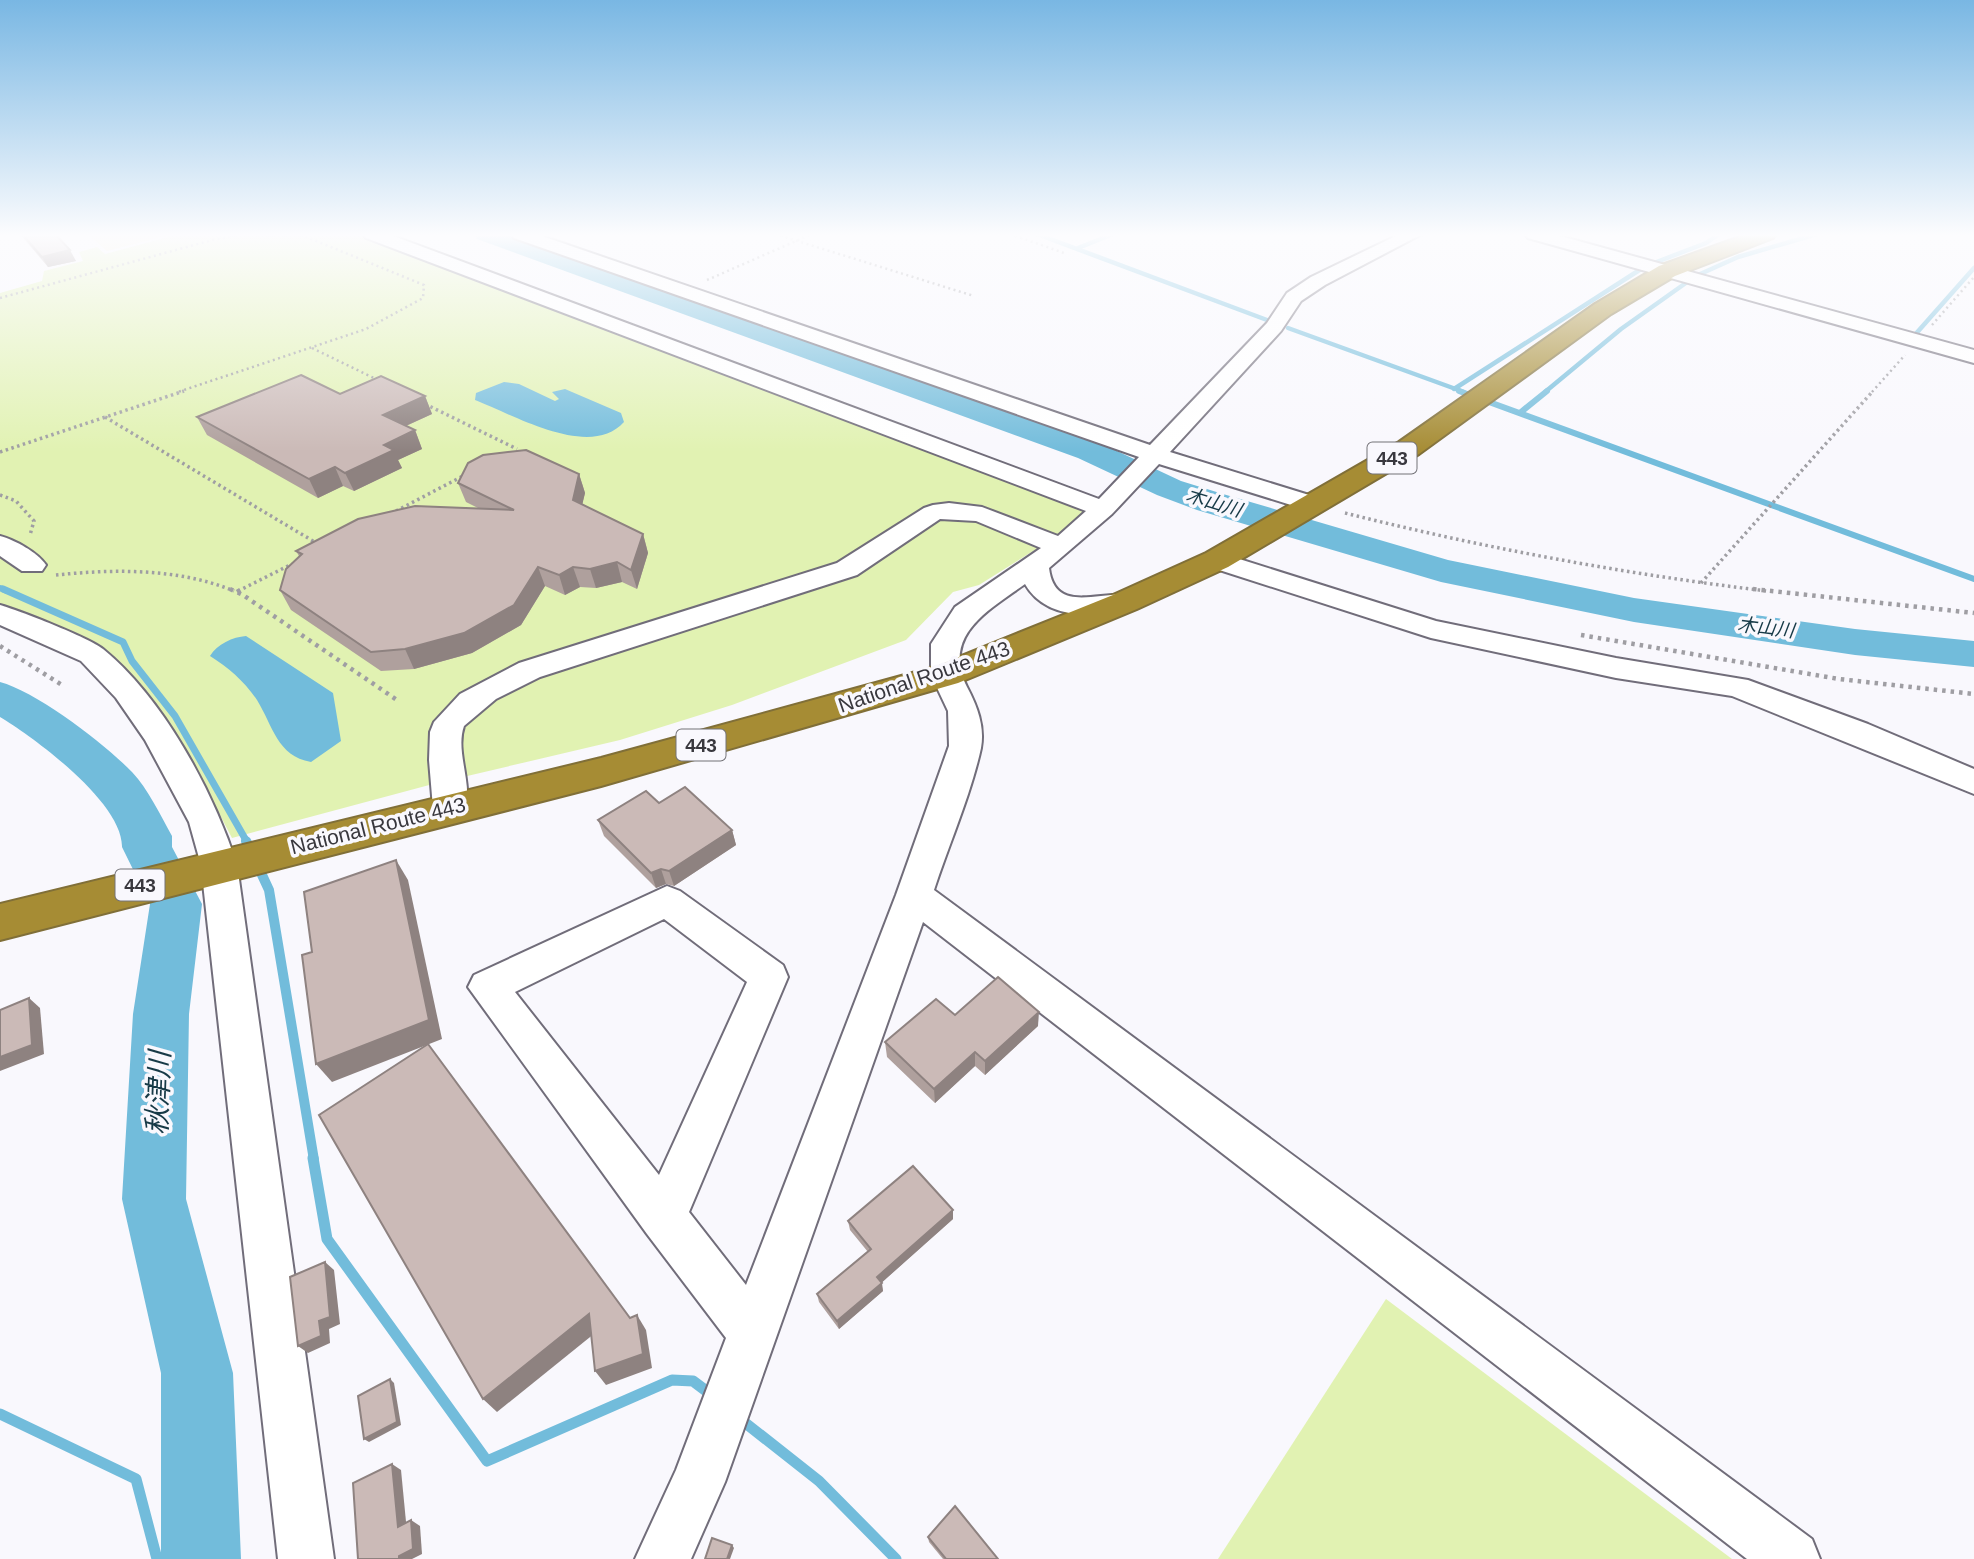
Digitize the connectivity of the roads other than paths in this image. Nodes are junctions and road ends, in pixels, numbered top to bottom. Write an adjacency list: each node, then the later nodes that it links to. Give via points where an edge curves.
1 (568, 307): 9 (street)
2 (727, 307): 7 (street)
3 (1287, 307): 7 (street, via 1274,327)
4 (1607, 307): 8 (highway, National Route 443 / 443, via 1409,447)
5 (1795, 307): 6 (street)
6 (1974, 356)
7 (1153, 454): 8 (street); 9 (street)
8 (1313, 504): 12 (highway, National Route 443 / 443)
9 (1106, 506): 11 (street)
10 (0, 544): 13 (street)
11 (1061, 547): 14 (street); 19 (street, via 969,510 945,510 933,513 847,569 540,665 495,687 453,718 446,730)
12 (1222, 557): 15 (highway, National Route 443 / 443); 18 (street, via 1431,629 1616,668 1737,687)
13 (32, 565)
14 (1035, 566): 15 (street, via 1040,591 1055,601 1096,607); 17 (street, via 965,613 946,644)
15 (1125, 603): 17 (highway, National Route 443 / 443)
16 (0, 614): 20 (street, via 91,654 127,691 159,735 206,822)
17 (946, 674): 19 (highway, National Route 443 / 443, via 628,765); 21 (street, via 964,711 965,746)
18 (1974, 782)
19 (450, 808): 20 (highway, National Route 443 / 443)
20 (242, 859): 22 (highway, National Route 443 / 443); 25 (street)
21 (914, 895): 24 (street); 27 (street)
22 (0, 922)
23 (663, 1218): 23 (street, via 488,988 667,901 769,977); 24 (street)
24 (753, 1333): 26 (street, via 698,1482)
25 (306, 1559)
26 (663, 1559)
27 (1792, 1559)

